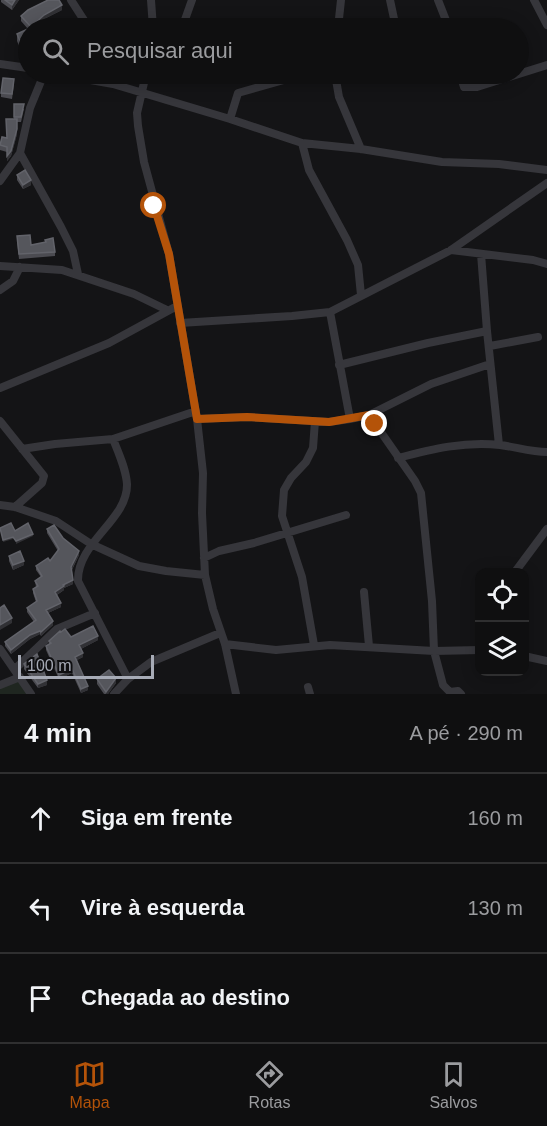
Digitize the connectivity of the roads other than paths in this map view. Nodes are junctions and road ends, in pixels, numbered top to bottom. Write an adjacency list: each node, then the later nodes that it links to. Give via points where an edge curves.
1 (71, 0): 8 (street)
2 (151, 0): 9 (street)
3 (192, 0): 10 (street)
4 (341, 0): 11 (street)
5 (390, 0): 12 (street)
6 (438, 0): 13 (street)
7 (534, 0): 14 (street)
8 (83, 18)
9 (152, 18)
10 (186, 18)
11 (339, 18)
12 (394, 18)
13 (445, 18)
14 (547, 25)
15 (0, 64): 17 (street)
16 (547, 64): 18 (street)
17 (18, 67)
18 (529, 70)
19 (40, 84): 30 (street, via 30,108)
20 (113, 84): 26 (street)
21 (143, 84): 26 (street)
22 (270, 84): 27 (street, via 238,93)
23 (337, 84): 29 (street)
24 (463, 84): 25 (street)
25 (486, 84)
26 (141, 93): 27 (street); 42 (street, via 137,113 141,144 169,254)
27 (230, 119): 28 (street)
28 (302, 143): 29 (street); 41 (street, via 309,170 358,265)
29 (361, 149): 31 (street, via 442,162)
30 (21, 153): 32 (street); 39 (street, via 73,251)
31 (547, 170)
32 (0, 181)
33 (547, 183): 34 (street)
34 (451, 250): 35 (street); 41 (street)
35 (481, 254): 36 (street); 46 (street)
36 (547, 264)
37 (0, 266): 38 (street)
38 (20, 267): 39 (street); 40 (street, via 13,281)
39 (78, 274): 43 (street)
40 (0, 290)
41 (361, 295): 44 (street)
42 (177, 306): 43 (street); 45 (street)
43 (167, 310): 51 (street, via 109,343)
44 (330, 312): 45 (street); 50 (street)
45 (180, 323): 52 (street)
46 (487, 331): 48 (street); 50 (street)
47 (538, 337): 48 (street)
48 (490, 346): 49 (street)
49 (490, 364): 53 (street, via 431,384); 58 (street)
50 (339, 365): 54 (street)
51 (0, 388)
52 (197, 415): 56 (street); 57 (street); 68 (street, via 203,473)
53 (369, 415): 54 (street); 61 (street)
54 (350, 419): 56 (street)
55 (0, 421): 59 (street)
56 (315, 421): 66 (street, via 313,448 284,490 282,516)
57 (113, 439): 59 (street); 67 (street, via 124,468 126,496)
58 (499, 445): 60 (street); 61 (street, via 442,447)
59 (22, 449): 63 (street, via 44,476 42,483)
60 (547, 452)
61 (398, 458): 79 (street, via 421,493)
62 (0, 505): 63 (street)
63 (15, 507): 67 (street, via 56,521)
64 (346, 515): 66 (street)
65 (547, 529): 69 (street)
66 (287, 532): 68 (street, via 219,550); 75 (street, via 302,577)
67 (91, 544): 70 (street, via 139,566); 72 (street, via 78,572 78,582)
68 (204, 558): 70 (street)
69 (519, 568)
70 (205, 575): 73 (street)
71 (364, 592): 76 (street)
72 (95, 613): 82 (street, via 57,629); 83 (street)
73 (220, 633): 74 (street); 83 (street, via 151,662)
74 (225, 644): 75 (street, via 276,650); 87 (street)
75 (314, 645): 76 (street)
76 (369, 646): 79 (street)
77 (0, 649): 82 (street)
78 (475, 650): 79 (street)
79 (434, 651): 88 (street, via 444,687)
80 (529, 657): 81 (street)
81 (547, 661)
82 (18, 673): 84 (street); 85 (street)
83 (128, 679): 86 (street)
84 (0, 685)
85 (31, 694)
86 (114, 694)
87 (236, 694)
88 (461, 694)

